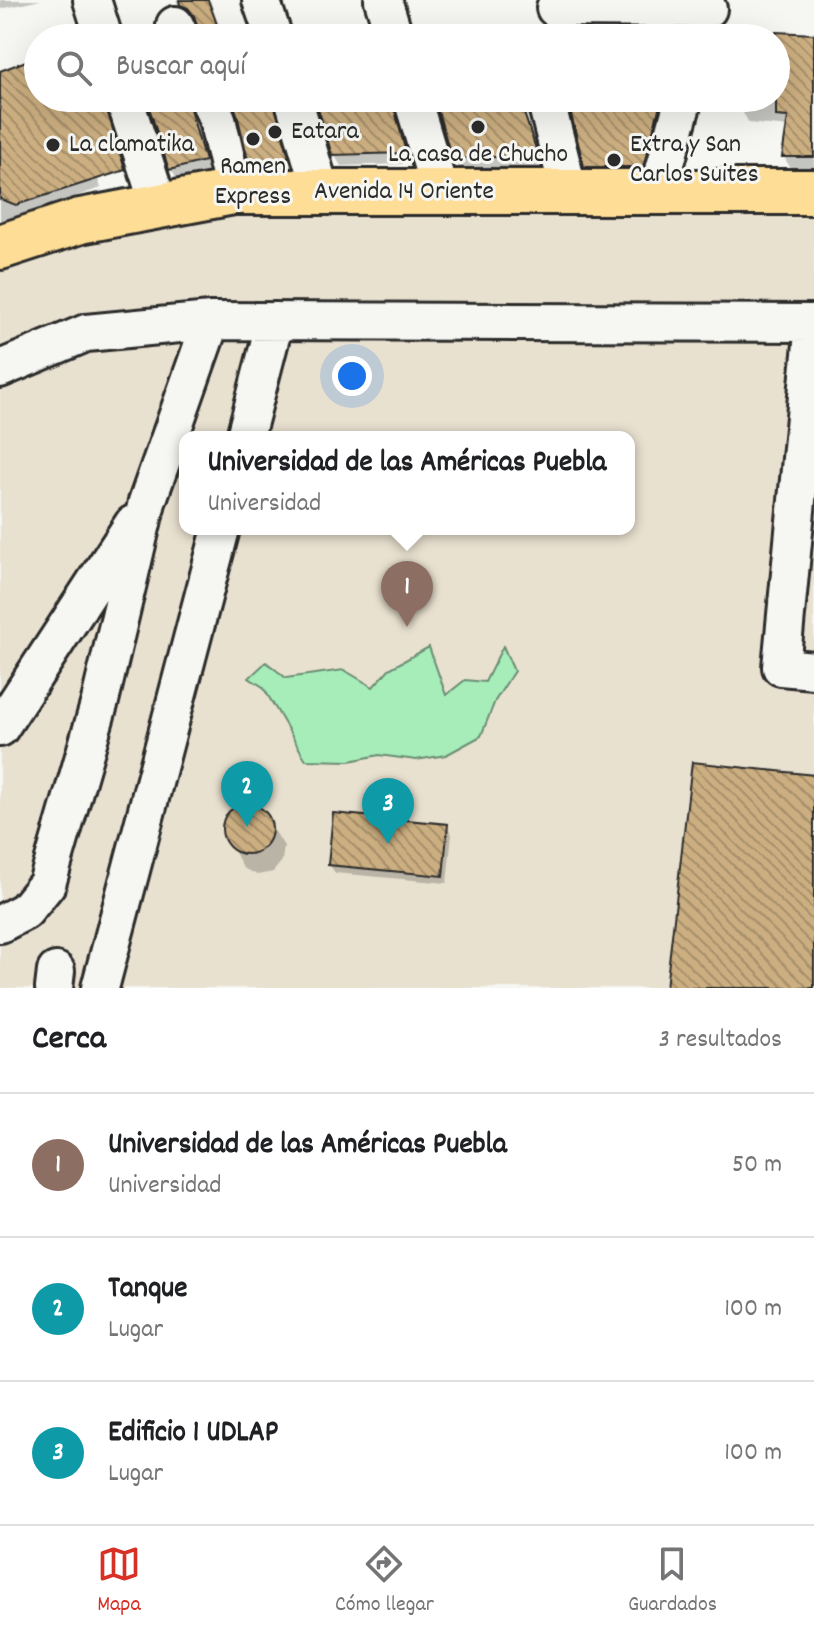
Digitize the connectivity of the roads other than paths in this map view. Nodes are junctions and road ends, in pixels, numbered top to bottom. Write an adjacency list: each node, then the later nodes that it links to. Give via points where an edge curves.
1 (92, 0): 6 (street)
2 (261, 0): 7 (street)
3 (383, 0): 8 (street)
4 (555, 8): 5 (street)
5 (706, 16)
6 (100, 24)
7 (269, 24)
8 (391, 24)
9 (129, 112): 21 (street)
10 (214, 112): 15 (street)
11 (297, 112): 16 (street)
12 (416, 112): 17 (street)
13 (549, 112): 18 (street)
14 (680, 112): 19 (street)
15 (234, 192): 16 (main road, Avenida 14 Oriente); 21 (main road, Avenida 14 Oriente)
16 (321, 192): 17 (main road, Avenida 14 Oriente)
17 (440, 192): 18 (main road, Avenida 14 Oriente)
18 (569, 192): 19 (main road, Avenida 14 Oriente)
19 (658, 192): 20 (main road, Avenida 14 Oriente)
20 (814, 192)
21 (159, 206): 22 (main road, Avenida 14 Oriente, via 80,221)
22 (0, 247)
23 (211, 321): 24 (street); 26 (street, via 86,333); 29 (street)
24 (275, 321): 25 (street); 27 (street)
25 (814, 323): 28 (street)
26 (0, 369)
27 (247, 431)
28 (805, 495): 31 (street, via 781,667)
29 (147, 502): 32 (street); 33 (street, via 100,701 47,884 25,911)
30 (219, 535): 34 (street)
31 (814, 670)
32 (0, 728)
33 (0, 924)
34 (100, 988)

